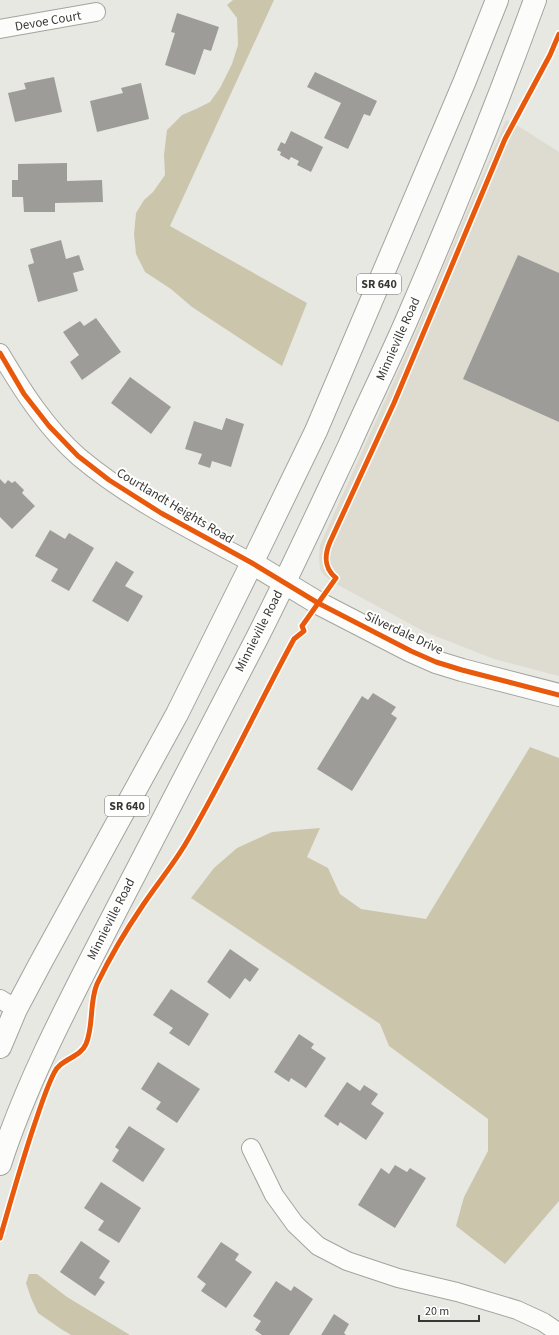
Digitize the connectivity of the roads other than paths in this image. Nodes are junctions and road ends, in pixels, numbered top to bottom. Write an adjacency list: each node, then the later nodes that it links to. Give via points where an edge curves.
1 (497, 0): 6 (main road, SR 640, via 316,431)
2 (535, 0): 7 (main road, Minnieville Road / SR 640, via 408,318)
3 (96, 12): 4 (street, Devoe Court)
4 (0, 29)
5 (0, 353): 6 (street, Courtlandt Heights Road, via 24,394 78,456 109,480 160,513)
6 (252, 564): 7 (main road, Silverdale Drive); 9 (main road, SR 640, via 177,714 65,916)
7 (284, 582): 8 (main road, Silverdale Drive, via 436,662); 12 (main road, Minnieville Road / SR 640, via 89,962 33,1079)
8 (559, 695)
9 (8, 1004): 10 (main road, SR 640)
10 (0, 1047)
11 (251, 1148): 13 (street, via 274,1195 295,1224 318,1246 348,1261 398,1278 517,1310)
12 (0, 1164)
13 (559, 1333)

